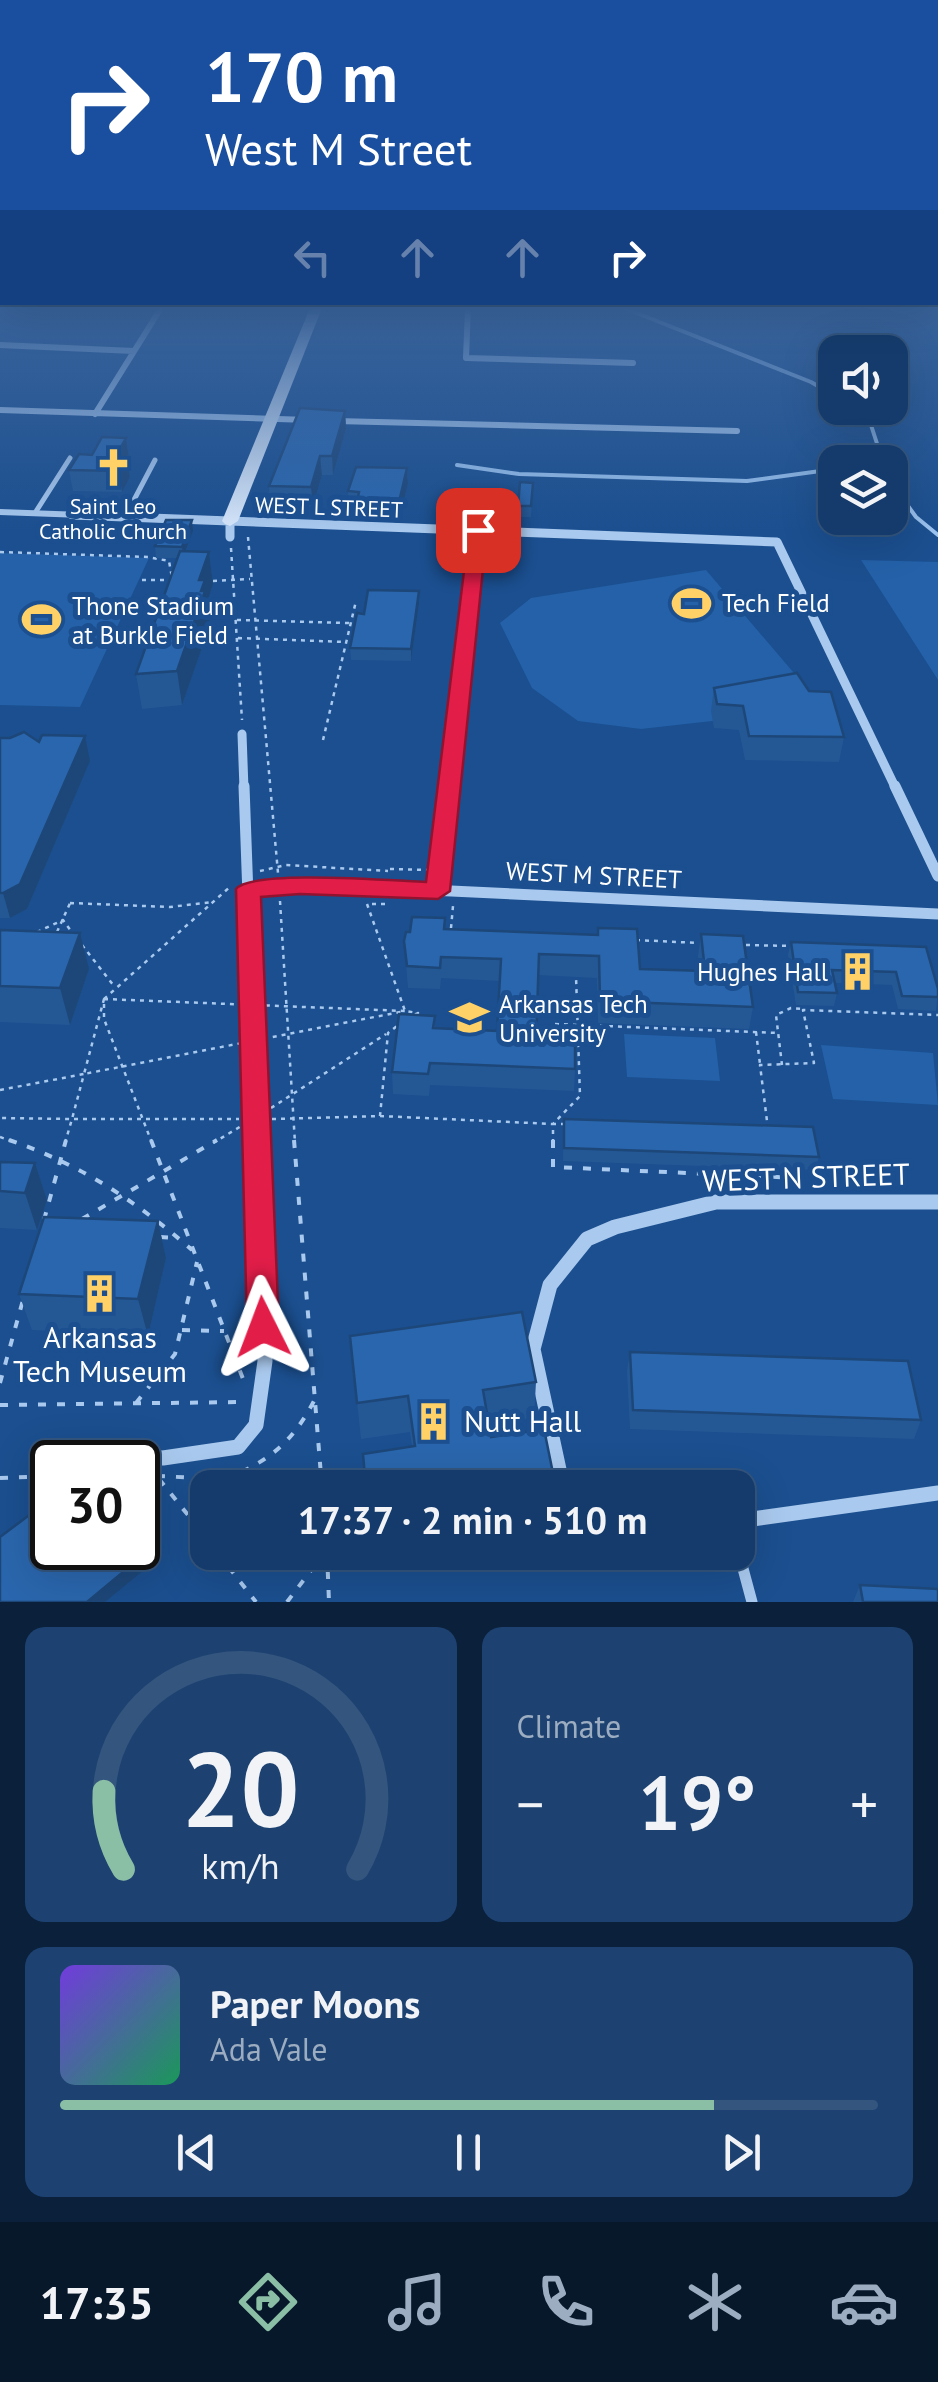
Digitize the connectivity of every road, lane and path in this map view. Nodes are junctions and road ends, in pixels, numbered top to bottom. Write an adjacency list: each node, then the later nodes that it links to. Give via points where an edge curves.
1 (114, 383): 4 (street)
2 (286, 383): 5 (street)
3 (0, 410): 4 (street)
4 (95, 414): 5 (street)
5 (272, 419): 6 (street); 12 (street)
6 (738, 432)
7 (70, 458): 10 (lane)
8 (155, 460): 11 (lane)
9 (0, 512): 10 (street, WEST L STREET)
10 (35, 514): 11 (street, WEST L STREET)
11 (125, 517): 12 (street, WEST L STREET)
12 (230, 521): 13 (street, WEST L STREET); 15 (street)
13 (247, 522): 14 (street, WEST L STREET); 17 (path)
14 (478, 530): 32 (street); 33 (street, WEST L STREET, via 778,542)
15 (230, 537): 20 (path)
16 (0, 552): 18 (path, via 168,561 172,580)
17 (252, 579): 20 (path); 23 (path)
18 (142, 580)
19 (202, 580): 20 (path)
20 (233, 580): 22 (path)
21 (356, 601): 24 (path)
22 (235, 620): 23 (path); 25 (path)
23 (255, 620): 24 (path); 26 (path)
24 (350, 623): 27 (path)
25 (236, 638): 26 (path); 28 (path)
26 (257, 639): 27 (path); 30 (path)
27 (346, 642): 29 (path)
28 (242, 734): 34 (street)
29 (323, 740)
30 (278, 867): 31 (path); 34 (path); 35 (path)
31 (389, 868): 32 (path); 36 (path)
32 (440, 871): 37 (street)
33 (938, 876)
34 (248, 882): 35 (street, WEST M STREET); 39 (path); 52 (street)
35 (279, 887): 36 (street, WEST M STREET); 53 (path)
36 (387, 888): 37 (street, WEST M STREET); 55 (path, via 385,905 368,904)
37 (438, 891): 38 (street, WEST M STREET)
38 (454, 892): 40 (street, WEST M STREET); 42 (path)
39 (212, 902): 41 (path, via 70,902); 50 (path)
40 (938, 914)
41 (62, 920): 43 (path); 44 (path); 50 (path)
42 (451, 928)
43 (31, 934)
44 (56, 935)
45 (633, 940): 46 (path)
46 (710, 943)
47 (730, 944): 48 (path)
48 (807, 947)
49 (576, 972): 58 (path)
50 (116, 988): 51 (path)
51 (104, 999): 52 (path); 66 (path, via 104,1019); 67 (path)
52 (252, 1005): 53 (path); 63 (street)
53 (287, 1006): 55 (path); 62 (path)
54 (803, 1010): 56 (path); 61 (path, via 776,1015); 65 (path, via 814,1063)
55 (405, 1012): 60 (path, via 418,1012); 62 (path)
56 (938, 1015)
57 (555, 1024): 58 (path)
58 (578, 1025): 59 (path); 76 (path, via 580,1096)
59 (756, 1032): 61 (path); 64 (path)
60 (388, 1033): 69 (path); 70 (path)
61 (778, 1033): 65 (path)
62 (289, 1036): 63 (path); 69 (path)
63 (256, 1043): 66 (path); 74 (street)
64 (760, 1065): 65 (path); 78 (path)
65 (782, 1066)
66 (122, 1067): 67 (path); 75 (path)
67 (84, 1074): 68 (path); 73 (path)
68 (0, 1090)
69 (293, 1094): 72 (path); 74 (path)
70 (380, 1116): 72 (path); 76 (path)
71 (0, 1118): 73 (path)
72 (294, 1118): 74 (path); 96 (path)
73 (72, 1119): 75 (path); 80 (path)
74 (254, 1119): 75 (path); 81 (path); 100 (street, via 265,1361 256,1426 238,1447)
75 (143, 1122): 81 (path)
76 (553, 1124): 77 (path); 82 (path, via 554,1168)
77 (572, 1125)
78 (768, 1133)
79 (0, 1136): 80 (path)
80 (61, 1156): 83 (path); 86 (path)
81 (163, 1172): 83 (path); 89 (path)
82 (798, 1178)
83 (126, 1193): 85 (path); 88 (path)
84 (938, 1202): 103 (street, WEST N STREET, via 716,1202 586,1239 550,1285 533,1349)
85 (75, 1223)
86 (42, 1228)
87 (144, 1237): 88 (path)
88 (178, 1238): 89 (path)
89 (194, 1252): 90 (path)
90 (198, 1261): 92 (path); 93 (path)
91 (23, 1298): 94 (path)
92 (181, 1330): 93 (path); 98 (path, via 175,1354)
93 (225, 1331): 95 (path)
94 (0, 1383)
95 (245, 1384)
96 (315, 1398): 101 (path, via 297,1437); 102 (path)
97 (252, 1402): 98 (path)
98 (135, 1404): 99 (path)
99 (0, 1405)
100 (160, 1458)
101 (246, 1470)
102 (321, 1470)
103 (559, 1470)
104 (160, 1476): 107 (path)
105 (30, 1477): 106 (path)
106 (0, 1478)
107 (190, 1478)
108 (160, 1480): 110 (path)
109 (938, 1493): 111 (street)
110 (190, 1517)
111 (755, 1519)
112 (231, 1570): 116 (path)
113 (312, 1570): 117 (path)
114 (327, 1570): 118 (path)
115 (743, 1570): 119 (lane)
116 (256, 1602)
117 (288, 1602)
118 (329, 1602)
119 (752, 1602)

